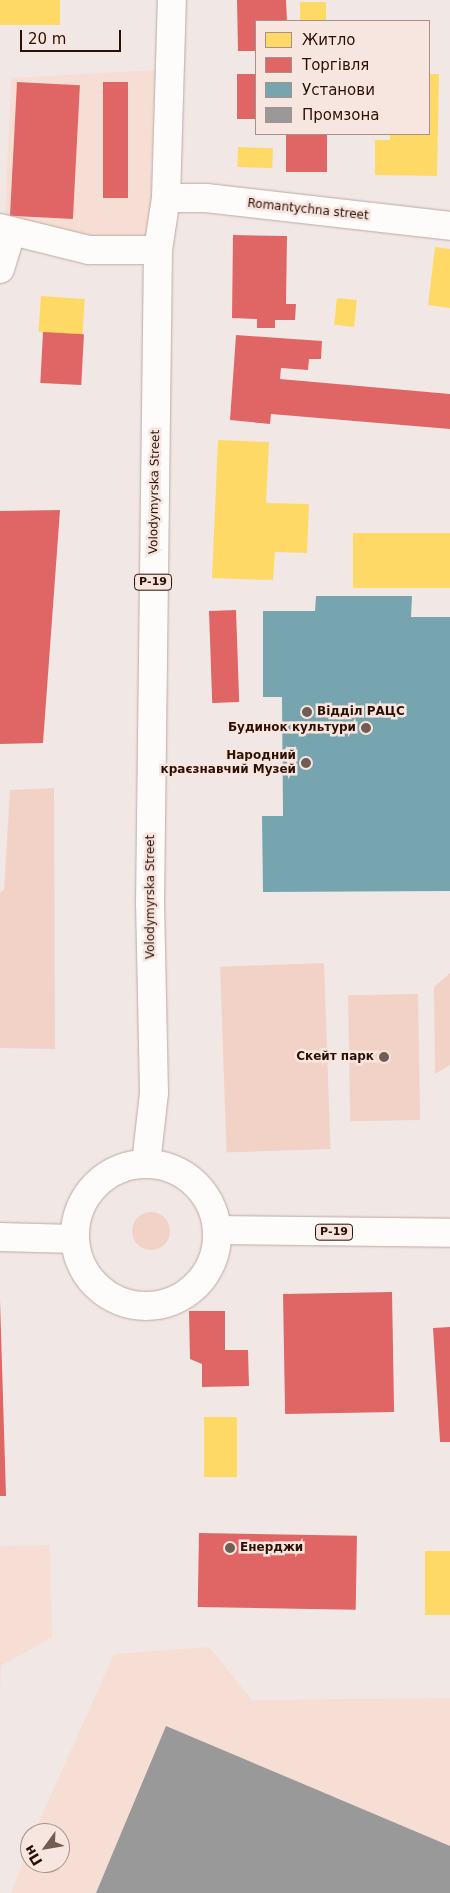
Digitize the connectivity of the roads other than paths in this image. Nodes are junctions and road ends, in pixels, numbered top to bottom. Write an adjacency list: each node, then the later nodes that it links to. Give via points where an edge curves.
1 (172, 0): 2 (main road, Volodymyrska Street / Р-19)
2 (166, 198): 3 (main road, Romantychna street, via 206,198); 5 (main road, Volodymyrska Street / Р-19)
3 (450, 226)
4 (6, 230): 5 (main road, via 89,250); 6 (main road)
5 (158, 250): 7 (main road, Volodymyrska Street / Р-19, via 150,904 154,1093)
6 (0, 269)
7 (146, 1164): 8 (main road, via 178,1171 198,1186 212,1207); 11 (main road, via 110,1173 93,1187 80,1206)
8 (218, 1230): 9 (main road, Р-19); 11 (main road, via 216,1255 199,1284 187,1295 165,1305 140,1308 118,1302 99,1289 84,1272)
9 (450, 1233)
10 (0, 1237): 11 (main road)
11 (75, 1239)

